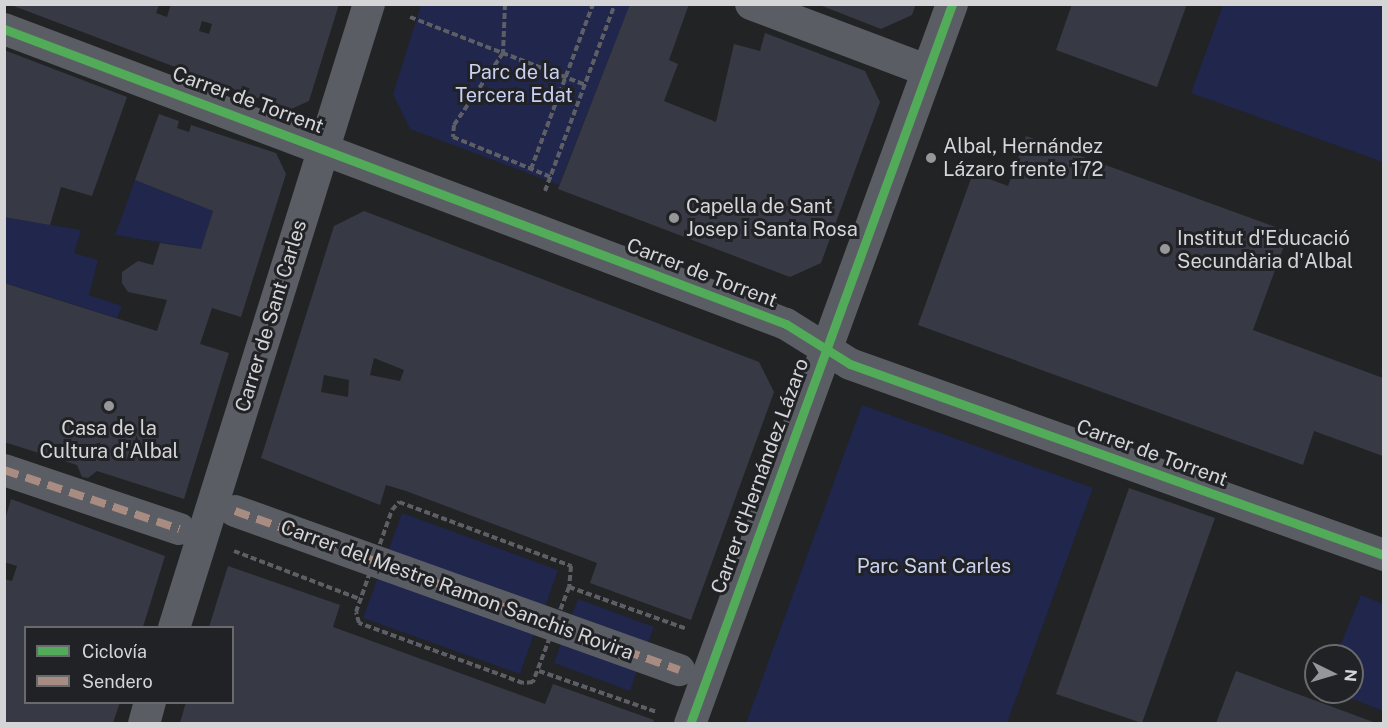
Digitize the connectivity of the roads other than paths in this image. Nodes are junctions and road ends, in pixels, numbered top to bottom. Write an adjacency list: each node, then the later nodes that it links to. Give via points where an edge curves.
1 (369, 4): 6 (street, Carrer de Sant Carles)
2 (751, 4): 5 (street)
3 (952, 4): 5 (street, Carrer d'Hernández Lázaro)
4 (4, 29): 6 (street, Carrer de Torrent)
5 (928, 70): 7 (street, Carrer d'Hernández Lázaro)
6 (324, 148): 7 (street, Carrer de Torrent, via 786,324); 12 (street, Carrer de Sant Carles)
7 (826, 347): 11 (street, Carrer de Torrent, via 850,364); 15 (street, Carrer d'Hernández Lázaro)
8 (4, 470): 10 (street)
9 (235, 511): 13 (street, Carrer del Mestre Ramon Sanchis Rovira)
10 (179, 529)
11 (1383, 555)
12 (174, 626)
13 (679, 670)
14 (149, 704): 16 (street)
15 (677, 719)
16 (144, 723)

